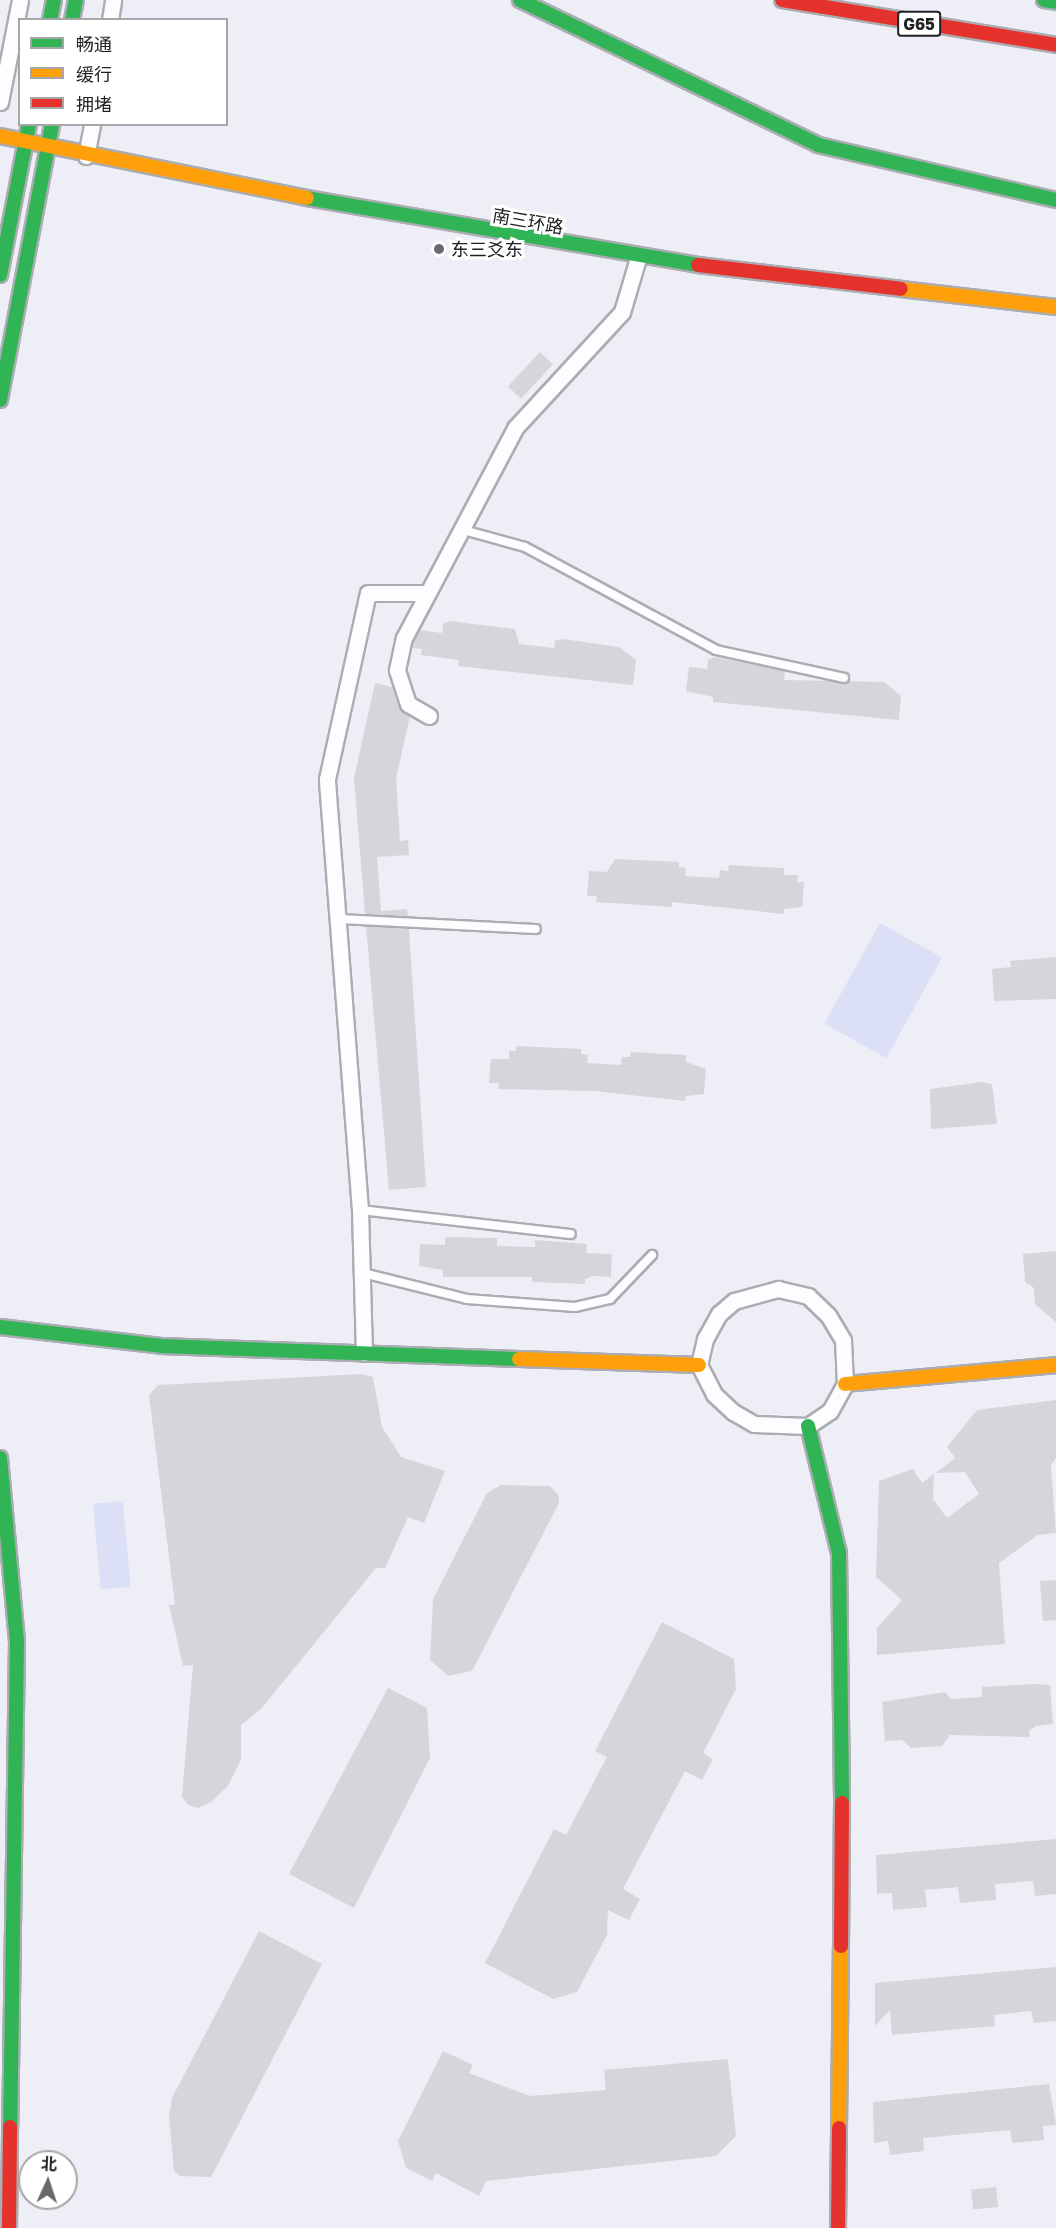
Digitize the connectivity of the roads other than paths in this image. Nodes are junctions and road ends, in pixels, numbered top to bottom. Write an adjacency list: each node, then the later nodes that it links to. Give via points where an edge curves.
1 (20, 0): 13 (street)
2 (54, 0): 9 (main road)
3 (76, 0): 10 (main road)
4 (113, 0): 11 (street)
5 (520, 0): 21 (main road, via 818,145)
6 (782, 0): 12 (main road, G65)
7 (1044, 0): 8 (main road)
8 (1056, 2)
9 (50, 18)
10 (72, 18)
11 (110, 18)
12 (1056, 45)
13 (0, 102)
14 (29, 126): 18 (main road)
15 (52, 126): 19 (main road)
16 (92, 126): 20 (street)
17 (0, 136): 18 (main road, 南三环路)
18 (25, 143): 19 (main road, 南三环路); 23 (main road)
19 (47, 148): 20 (main road, 南三环路); 25 (main road)
20 (86, 156): 22 (main road, 南三环路)
21 (1056, 200)
22 (638, 258): 24 (main road, 南三环路); 26 (street, via 622,312 515,428)
23 (0, 275)
24 (1056, 307)
25 (0, 400)
26 (460, 529): 27 (street); 28 (lane, via 525,547 716,650)
27 (428, 593): 29 (street, via 404,638 397,670 408,704); 30 (street, via 368,593 327,779)
28 (844, 678)
29 (429, 716)
30 (339, 919): 31 (lane); 32 (street)
31 (536, 930)
32 (360, 1210): 33 (lane); 35 (street)
33 (571, 1234)
34 (652, 1254): 35 (lane, via 610,1299 575,1307 467,1299)
35 (363, 1273): 37 (street)
36 (0, 1327): 37 (main road, via 161,1346)
37 (364, 1353): 38 (main road)
38 (699, 1365): 40 (street, via 705,1339 720,1314 734,1301 778,1289 808,1296 828,1315 843,1340); 41 (street, via 714,1394 744,1418 773,1427)
39 (1056, 1365): 40 (main road)
40 (845, 1384): 41 (street, via 830,1411)
41 (808, 1426): 44 (main road, via 839,1564 843,1701)
42 (0, 1458): 43 (main road, via 17,1642)
43 (9, 2228)
44 (838, 2228)

